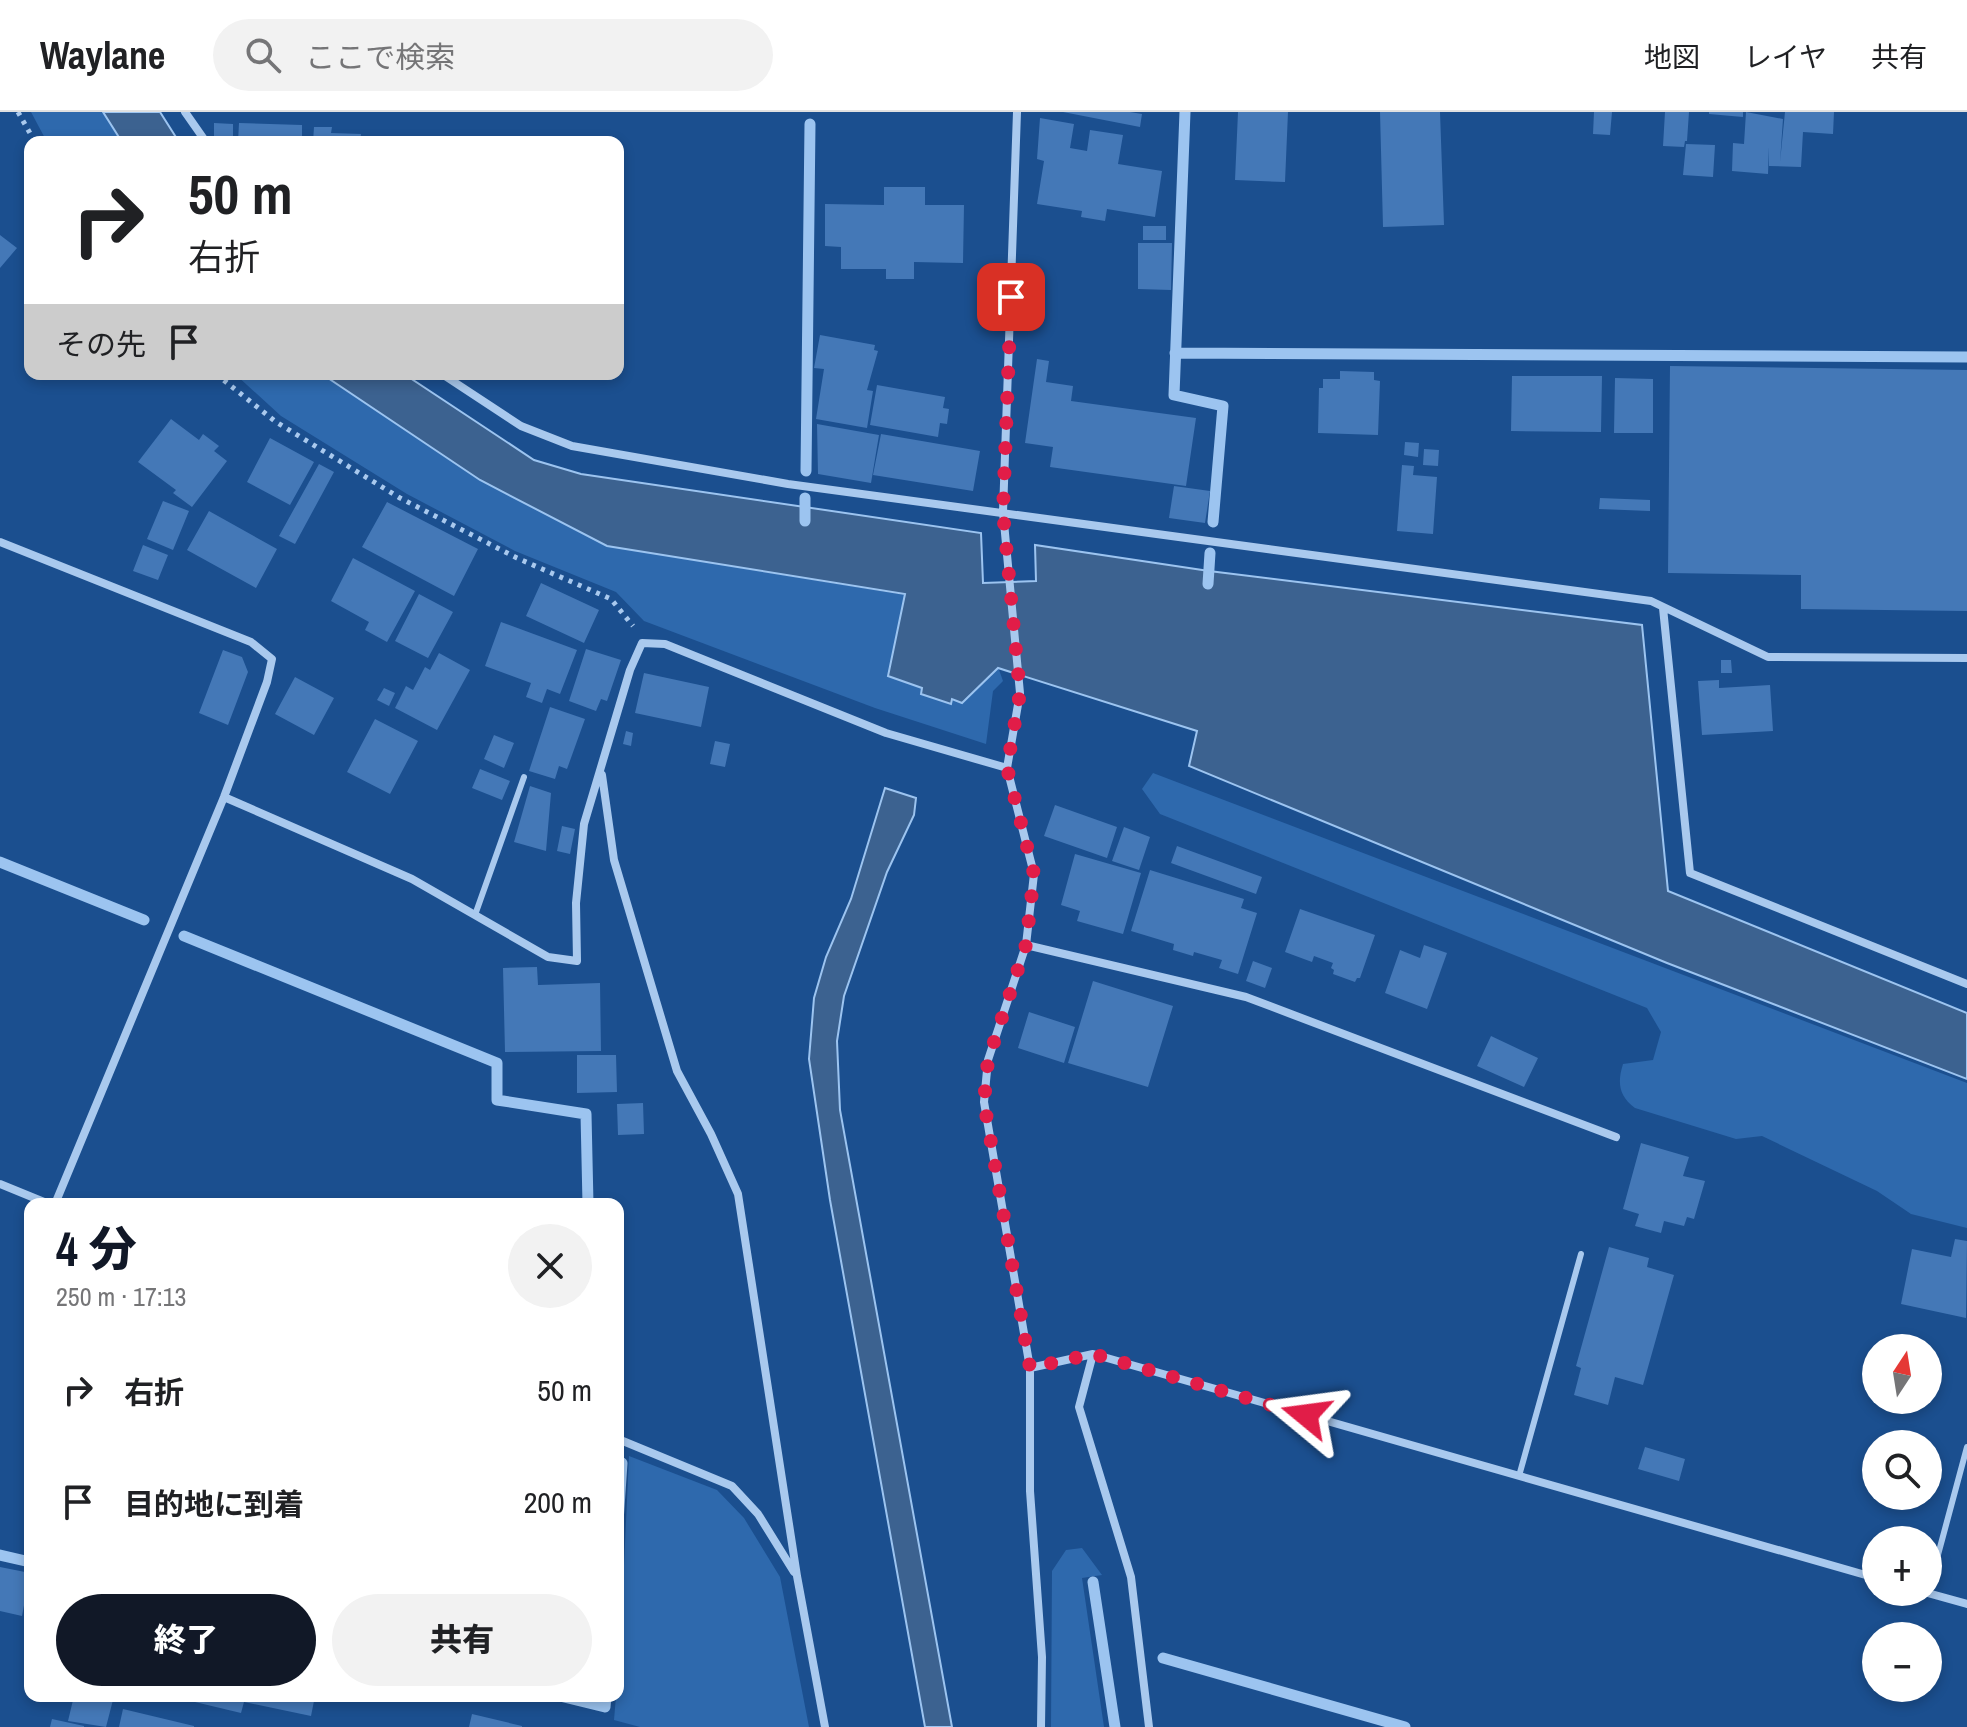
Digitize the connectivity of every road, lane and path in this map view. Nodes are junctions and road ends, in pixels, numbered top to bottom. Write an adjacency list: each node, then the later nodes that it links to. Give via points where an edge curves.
1 (18, 112): 4 (path)
2 (185, 112): 5 (street)
3 (1017, 112): 8 (street)
4 (32, 136)
5 (202, 136)
6 (224, 380): 11 (path, via 276,422 400,498 611,599)
7 (451, 380): 8 (street, via 521,426 572,446 788,484)
8 (1003, 512): 10 (street, via 1651,601); 13 (street, via 1020,693)
9 (0, 542): 16 (street, via 251,642 272,659)
10 (1663, 608): 12 (street, via 1768,657); 19 (street, via 1690,873)
11 (642, 643): 13 (street, via 665,644 886,733); 14 (street)
12 (1967, 658)
13 (1007, 768): 18 (street, via 1034,874)
14 (601, 770): 17 (street, via 584,824 577,961 548,957); 32 (street, via 614,860 677,1071 738,1194)
15 (524, 777): 17 (lane)
16 (224, 797): 17 (street, via 412,879); 23 (street)
17 (475, 915)
18 (1026, 945): 20 (street, via 1246,997); 26 (street, via 988,1060 984,1102)
19 (1967, 984)
20 (1616, 1137)
21 (0, 1184): 22 (street)
22 (34, 1198)
23 (57, 1198)
24 (1581, 1254): 29 (lane)
25 (1093, 1354): 26 (street); 29 (street); 37 (street, via 1079,1407 1131,1577)
26 (1030, 1368): 36 (street)
27 (624, 1441): 32 (street, via 732,1486 758,1514)
28 (1967, 1447): 30 (lane)
29 (1519, 1476): 31 (street)
30 (1942, 1538)
31 (1862, 1574)
32 (797, 1576): 35 (street)
33 (1942, 1596): 34 (street)
34 (1967, 1604)
35 (825, 1727)
36 (1041, 1727)
37 (1149, 1727)

